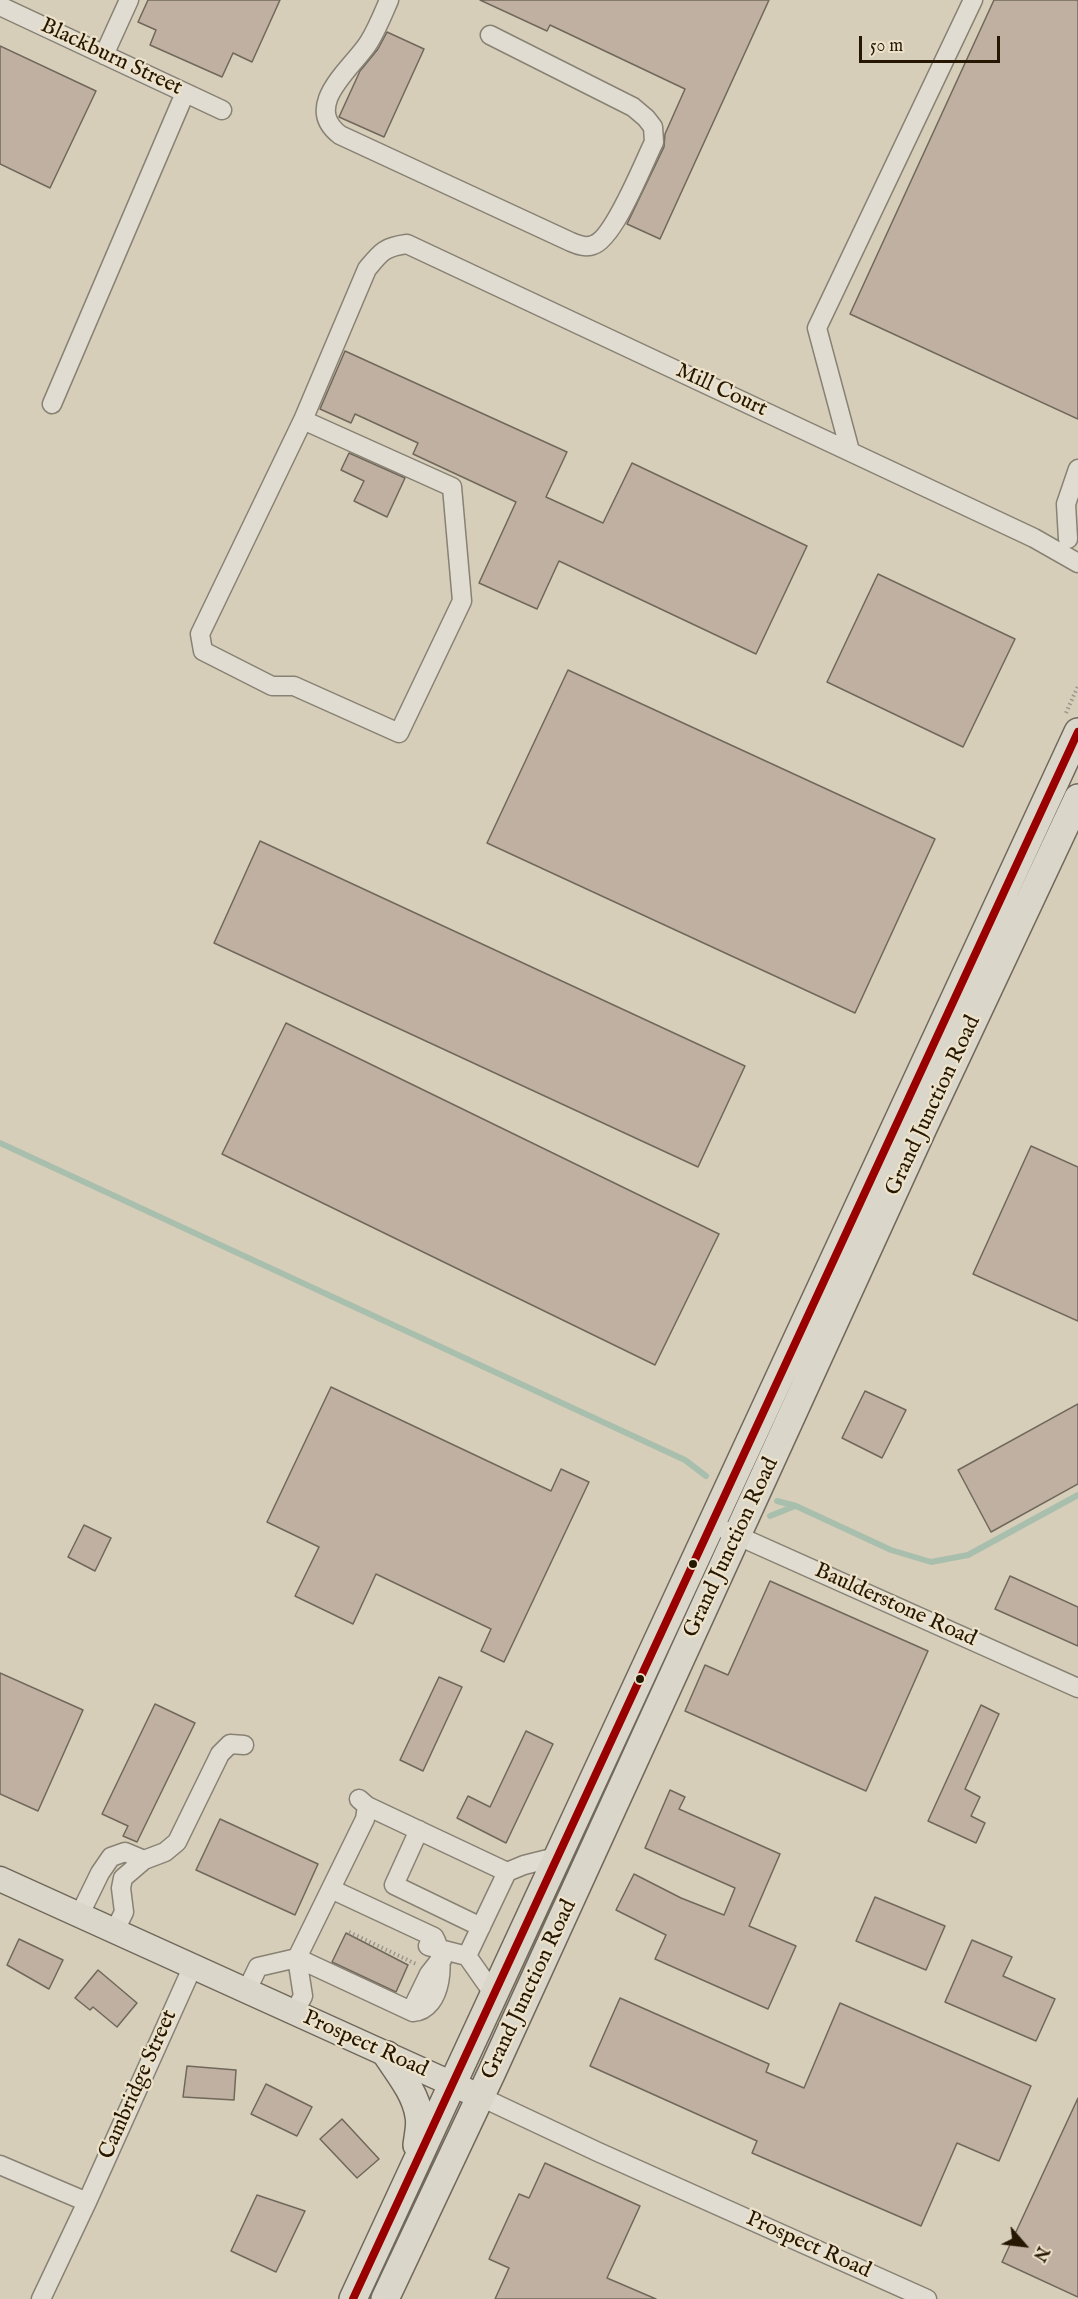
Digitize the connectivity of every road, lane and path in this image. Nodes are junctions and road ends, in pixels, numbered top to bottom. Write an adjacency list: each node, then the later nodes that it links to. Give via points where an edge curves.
1 (129, 0): 6 (street)
2 (389, 0): 5 (street, via 370,40 328,98 327,116 334,131 571,242 581,246 599,243 613,228 654,142 653,127 624,102)
3 (974, 0): 11 (street, via 817,328)
4 (0, 6): 6 (street, Blackburn Street)
5 (490, 34)
6 (104, 55): 7 (street, Blackburn Street)
7 (185, 93): 8 (street, Blackburn Street); 9 (street)
8 (222, 110)
9 (52, 404)
10 (303, 420): 10 (street, via 452,487 462,600 399,733 294,686 272,686 203,651 200,634); 11 (street, Mill Court, via 367,269 381,251 407,244)
11 (850, 451): 13 (street, Mill Court)
12 (1078, 469): 14 (street, via 1066,504)
13 (1034, 538): 14 (street, Mill Court); 15 (street, Mill Court)
14 (1073, 539)
15 (1078, 564)
16 (1078, 732): 18 (highway, Grand Junction Road)
17 (1078, 798): 18 (highway, Grand Junction Road)
18 (912, 1122): 19 (highway, Grand Junction Road); 20 (highway, Grand Junction Road)
19 (711, 1525): 20 (street, Baulderstone Road); 24 (highway, Grand Junction Road)
20 (737, 1536): 21 (street, Baulderstone Road); 44 (highway, Grand Junction Road)
21 (1078, 1689)
22 (244, 1745): 25 (street, via 230,1744 220,1754 177,1842 165,1852)
23 (420, 1830): 26 (street); 28 (street, via 363,1802 365,1819); 29 (street, via 394,1885)
24 (556, 1857): 26 (street); 39 (highway, Grand Junction Road)
25 (144, 1860): 30 (street, via 125,1852 111,1857); 32 (street, via 123,1878 124,1912)
26 (507, 1872): 31 (street)
27 (0, 1879): 30 (main road, Prospect Road)
28 (328, 1893): 34 (street); 36 (street)
29 (432, 1903): 31 (street); 34 (street)
30 (79, 1916): 32 (main road, Prospect Road)
31 (481, 1927): 35 (street)
32 (114, 1932): 38 (main road, Prospect Road)
33 (349, 1932): 37 (path)
34 (411, 1932): 37 (street, via 434,1937)
35 (467, 1956): 37 (street); 39 (street)
36 (297, 1958): 37 (street, via 411,2011); 40 (street, via 258,1967); 41 (street, via 303,1996)
37 (434, 1959): 39 (street, via 457,1963)
38 (192, 1968): 40 (main road, Prospect Road); 47 (street, Cambridge Street)
39 (486, 1983): 43 (highway, Grand Junction Road)
40 (246, 1992): 41 (main road, Prospect Road)
41 (294, 2013): 42 (main road, Prospect Road)
42 (387, 2055): 43 (main road, Prospect Road); 45 (highway, via 414,2099 420,2117)
43 (451, 2084): 44 (main road, Prospect Road); 45 (highway, Grand Junction Road)
44 (481, 2097): 50 (highway, Grand Junction Road); 51 (street, Prospect Road)
45 (415, 2164): 49 (highway, Grand Junction Road)
46 (0, 2165): 47 (street)
47 (87, 2202): 48 (street, Cambridge Street)
48 (41, 2299)
49 (353, 2299)
50 (385, 2299)
51 (927, 2299)

